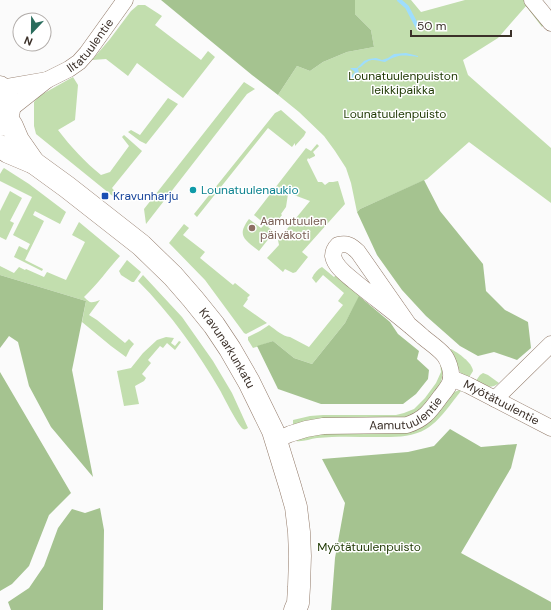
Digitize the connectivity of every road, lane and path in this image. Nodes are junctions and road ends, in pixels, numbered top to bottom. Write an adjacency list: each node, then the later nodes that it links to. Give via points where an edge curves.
1 (125, 0): 4 (street, Iltatuulentie, via 87,53 69,69)
2 (532, 0): 3 (street)
3 (551, 23)
4 (47, 80): 5 (street, Iltatuulentie); 6 (street, Iltatuulentie)
5 (0, 88): 6 (street, Kravunarkunkatu, via 9,102)
6 (5, 118): 8 (street, Kravunarkunkatu)
7 (0, 146): 8 (street, Kravunarkunkatu)
8 (34, 163): 14 (street, Kravunarkunkatu, via 141,245 173,276 214,325 240,365)
9 (409, 324): 9 (street, Aamutuulentie, via 358,252 352,246 338,245 333,256 341,270); 11 (street, Aamutuulentie, via 445,355 450,366)
10 (551, 344): 12 (street)
11 (451, 378): 12 (street, Myötätuulentie); 14 (street, Aamutuulentie, via 449,385 429,411 416,422 407,425 322,426)
12 (495, 399): 13 (street, Myötätuulentie)
13 (551, 428)
14 (276, 440): 15 (street, Kravunarkunkatu, via 296,506 300,556)
15 (298, 608)

